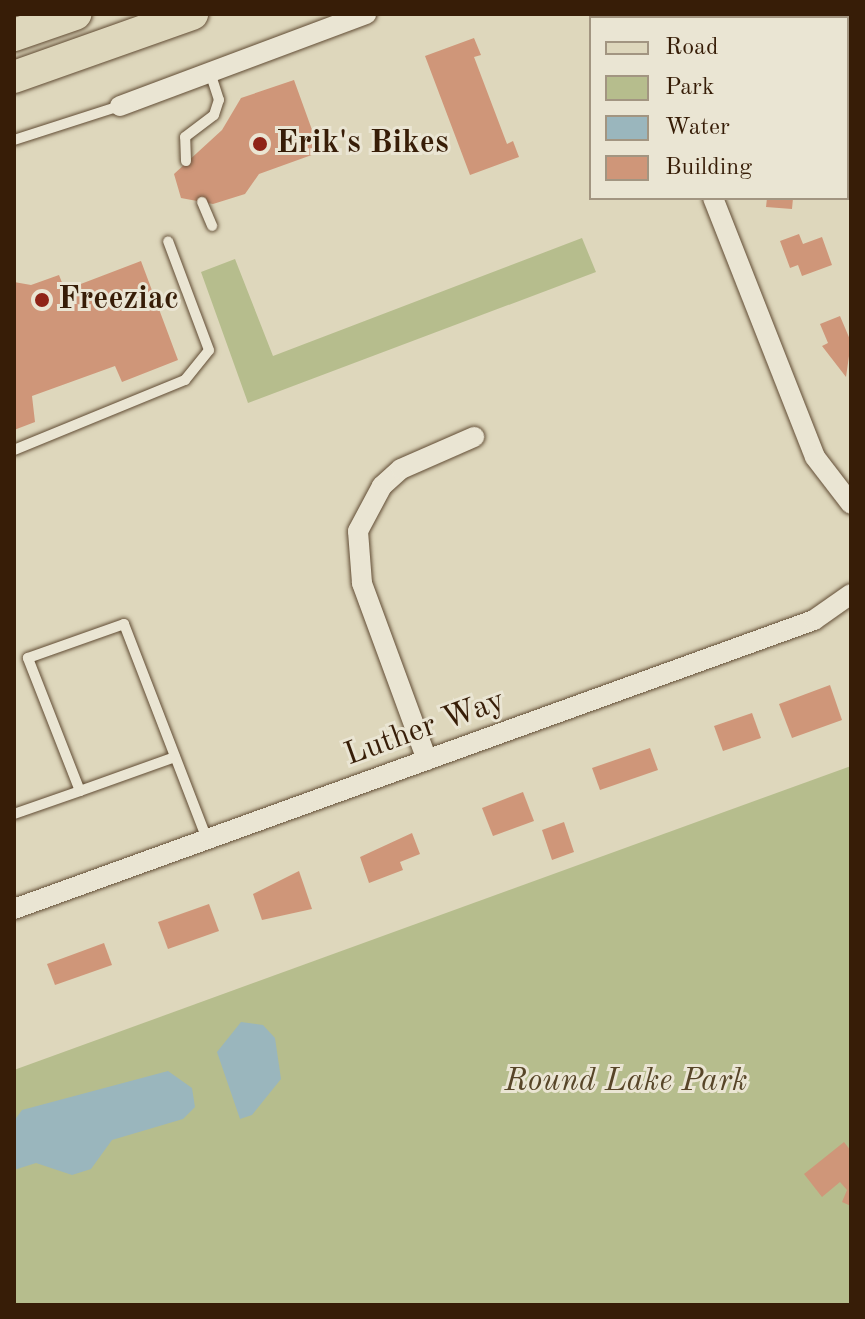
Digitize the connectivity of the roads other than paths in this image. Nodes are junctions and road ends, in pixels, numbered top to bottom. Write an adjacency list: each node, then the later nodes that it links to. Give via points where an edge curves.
1 (75, 14): 4 (main road)
2 (192, 14): 6 (main road)
3 (366, 14): 5 (street)
4 (19, 33)
5 (210, 72): 7 (street); 9 (lane, via 219,100 214,115 185,137)
6 (14, 77)
7 (120, 106): 8 (lane)
8 (14, 140)
9 (186, 161)
10 (714, 200): 16 (street, via 815,457)
11 (202, 202): 12 (lane)
12 (212, 226)
13 (168, 241): 15 (lane, via 209,350 185,380)
14 (474, 437): 19 (street, via 401,469 382,486 358,531 362,583)
15 (14, 450)
16 (851, 504)
17 (851, 594): 19 (street, Luther Way, via 814,620)
18 (175, 757): 20 (lane); 20 (lane, via 124,624 28,658); 22 (lane)
19 (427, 760): 22 (street, Luther Way)
20 (80, 791): 21 (lane)
21 (14, 814)
22 (207, 839): 23 (street, Luther Way)
23 (14, 909)

